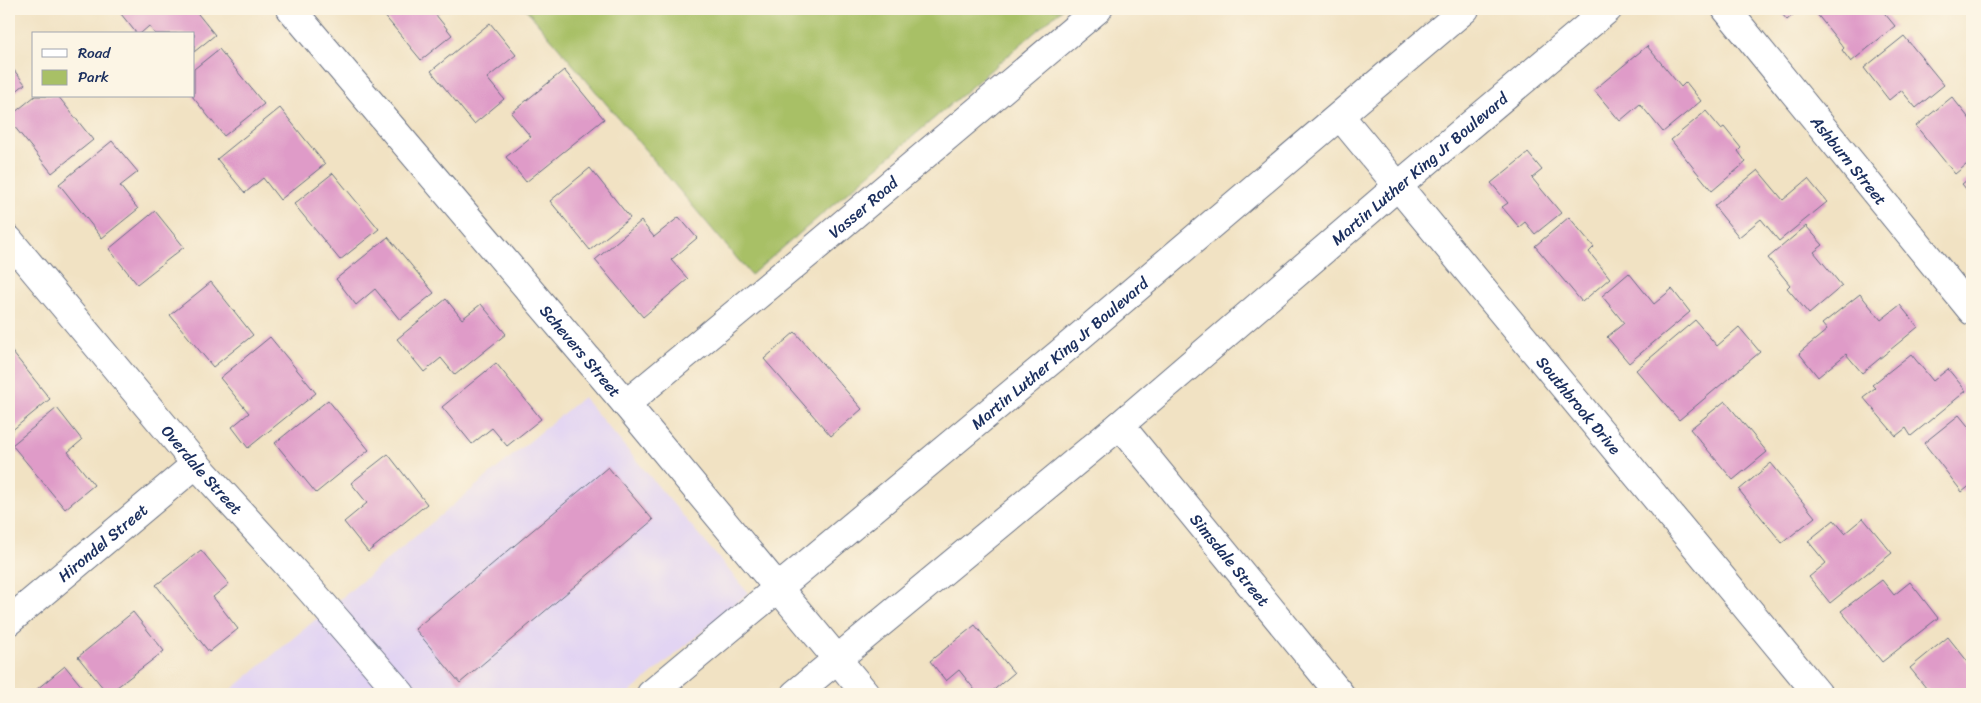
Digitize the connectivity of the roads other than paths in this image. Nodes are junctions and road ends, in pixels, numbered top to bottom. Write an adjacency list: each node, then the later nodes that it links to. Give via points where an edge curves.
1 (291, 9): 10 (street, Schevers Street)
2 (1098, 9): 10 (street, Vasser Road)
3 (1465, 9): 6 (street, Martin Luther King Jr Boulevard)
4 (1608, 9): 7 (street, Martin Luther King Jr Boulevard)
5 (1726, 9): 9 (street, Ashburn Street)
6 (1340, 116): 7 (street, Southbrook Drive); 13 (street, Martin Luther King Jr Boulevard)
7 (1398, 186): 11 (street, Martin Luther King Jr Boulevard); 21 (street, Southbrook Drive)
8 (9, 240): 12 (street, Overdale Street)
9 (1972, 311)
10 (626, 404): 13 (street, Schevers Street)
11 (1120, 424): 15 (street, Martin Luther King Jr Boulevard); 20 (street, Simsdale Street)
12 (196, 464): 14 (street, Hirondel Street); 16 (street, Overdale Street)
13 (778, 587): 15 (street, Schevers Street); 17 (street, Martin Luther King Jr Boulevard)
14 (9, 621)
15 (837, 659): 18 (street, Martin Luther King Jr Boulevard); 19 (street, Schevers Street)
16 (401, 694)
17 (651, 694)
18 (795, 694)
19 (866, 694)
20 (1340, 694)
21 (1818, 694)

